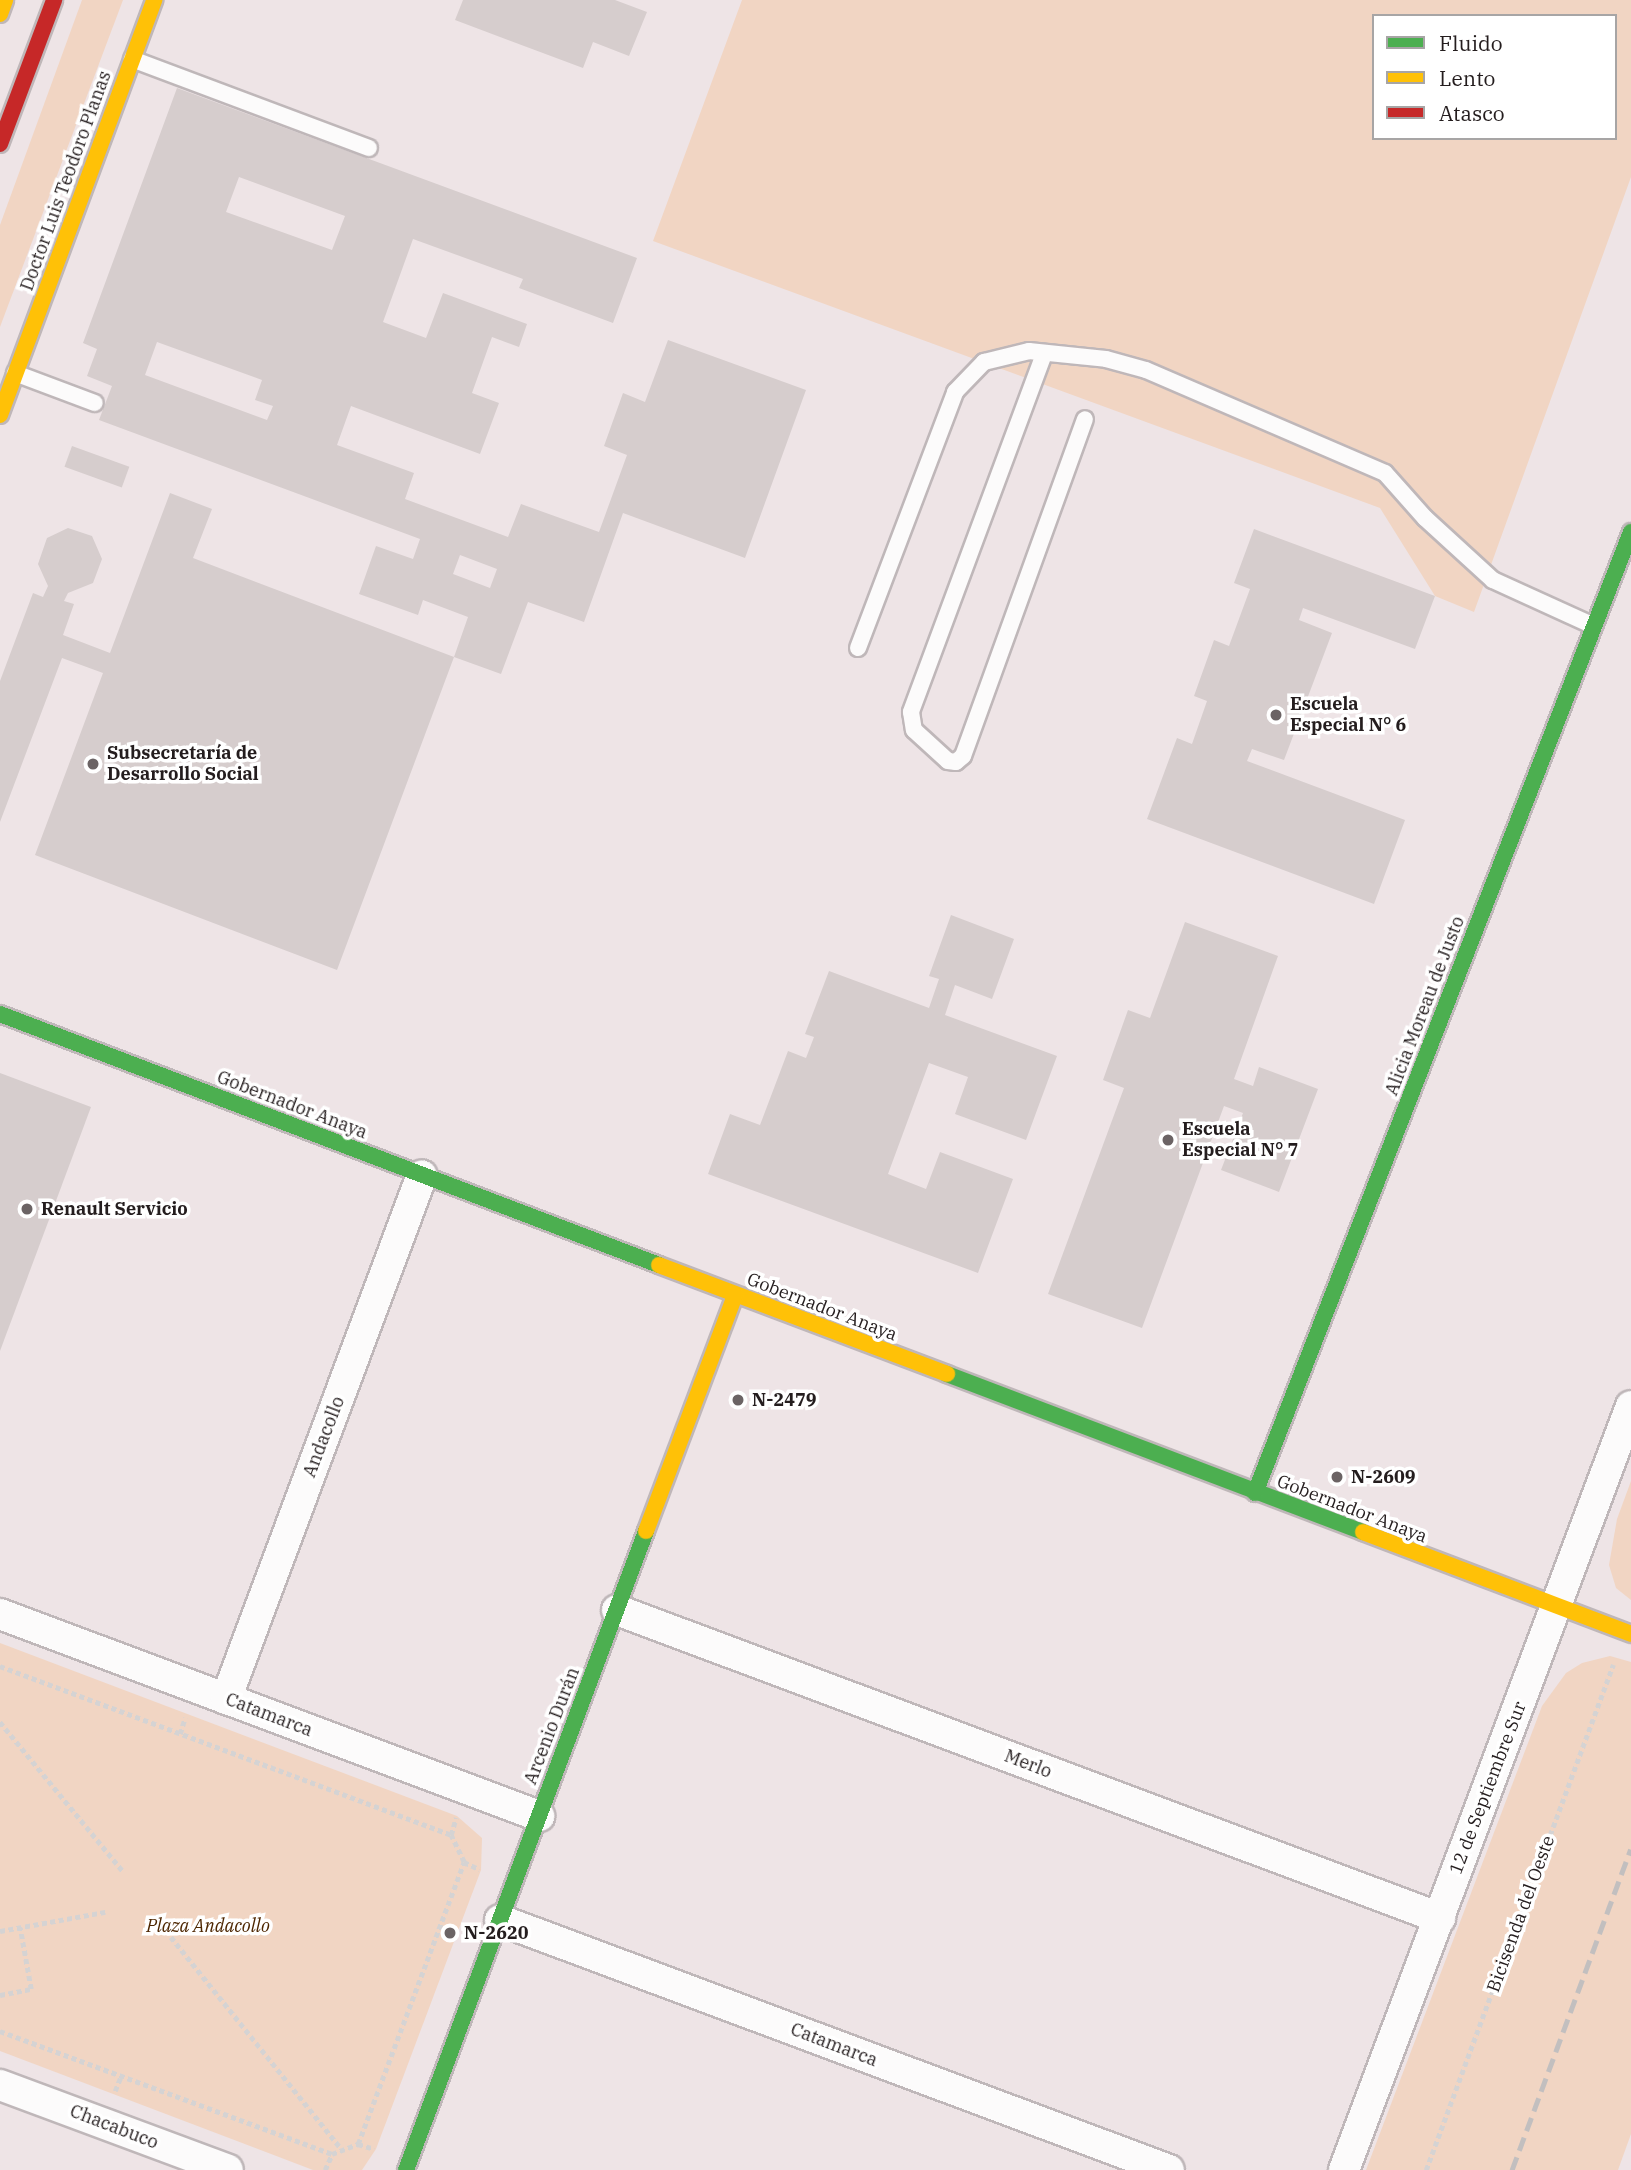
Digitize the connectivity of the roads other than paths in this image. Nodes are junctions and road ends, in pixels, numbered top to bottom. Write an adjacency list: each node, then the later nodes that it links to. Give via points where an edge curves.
1 (5, 0): 4 (main road)
2 (54, 0): 6 (main road)
3 (154, 0): 5 (main road, Doctor Luis Teodoro Planas)
4 (0, 15)
5 (132, 59): 7 (lane); 9 (main road, Doctor Luis Teodoro Planas)
6 (0, 144)
7 (369, 148)
8 (1044, 354): 12 (lane, via 911,712 914,730 948,761 957,762 963,756); 14 (lane, via 1106,359 1146,370 1385,473 1425,518 1493,580); 15 (lane, via 1029,351 984,362 955,392)
9 (15, 373): 10 (lane); 11 (main road, Doctor Luis Teodoro Planas)
10 (94, 402)
11 (0, 415)
12 (1085, 419)
13 (1631, 532): 14 (main road, Alicia Moreau de Justo)
14 (1594, 626): 20 (main road, Alicia Moreau de Justo)
15 (858, 648)
16 (0, 1014): 17 (main road, Gobernador Anaya)
17 (422, 1175): 18 (main road, Gobernador Anaya); 25 (street, Andacollo)
18 (735, 1295): 20 (main road, Gobernador Anaya); 22 (main road, Arcenio Durán)
19 (1631, 1406): 21 (street, 12 de Septiembre Sur)
20 (1255, 1493): 21 (main road, Gobernador Anaya)
21 (1556, 1608): 24 (main road, Gobernador Anaya); 27 (street, 12 de Septiembre Sur)
22 (617, 1610): 26 (main road, Arcenio Durán); 27 (street, Merlo)
23 (0, 1614): 25 (street, Catamarca)
24 (1631, 1634)
25 (226, 1699): 26 (street, Catamarca)
26 (539, 1816): 28 (main road, Arcenio Durán)
27 (1440, 1918): 33 (street, 12 de Septiembre Sur)
28 (500, 1920): 31 (main road, Arcenio Durán); 32 (street, Catamarca)
29 (0, 2085): 30 (street, Chacabuco)
30 (228, 2170)
31 (406, 2170)
32 (1168, 2170)
33 (1344, 2170)

